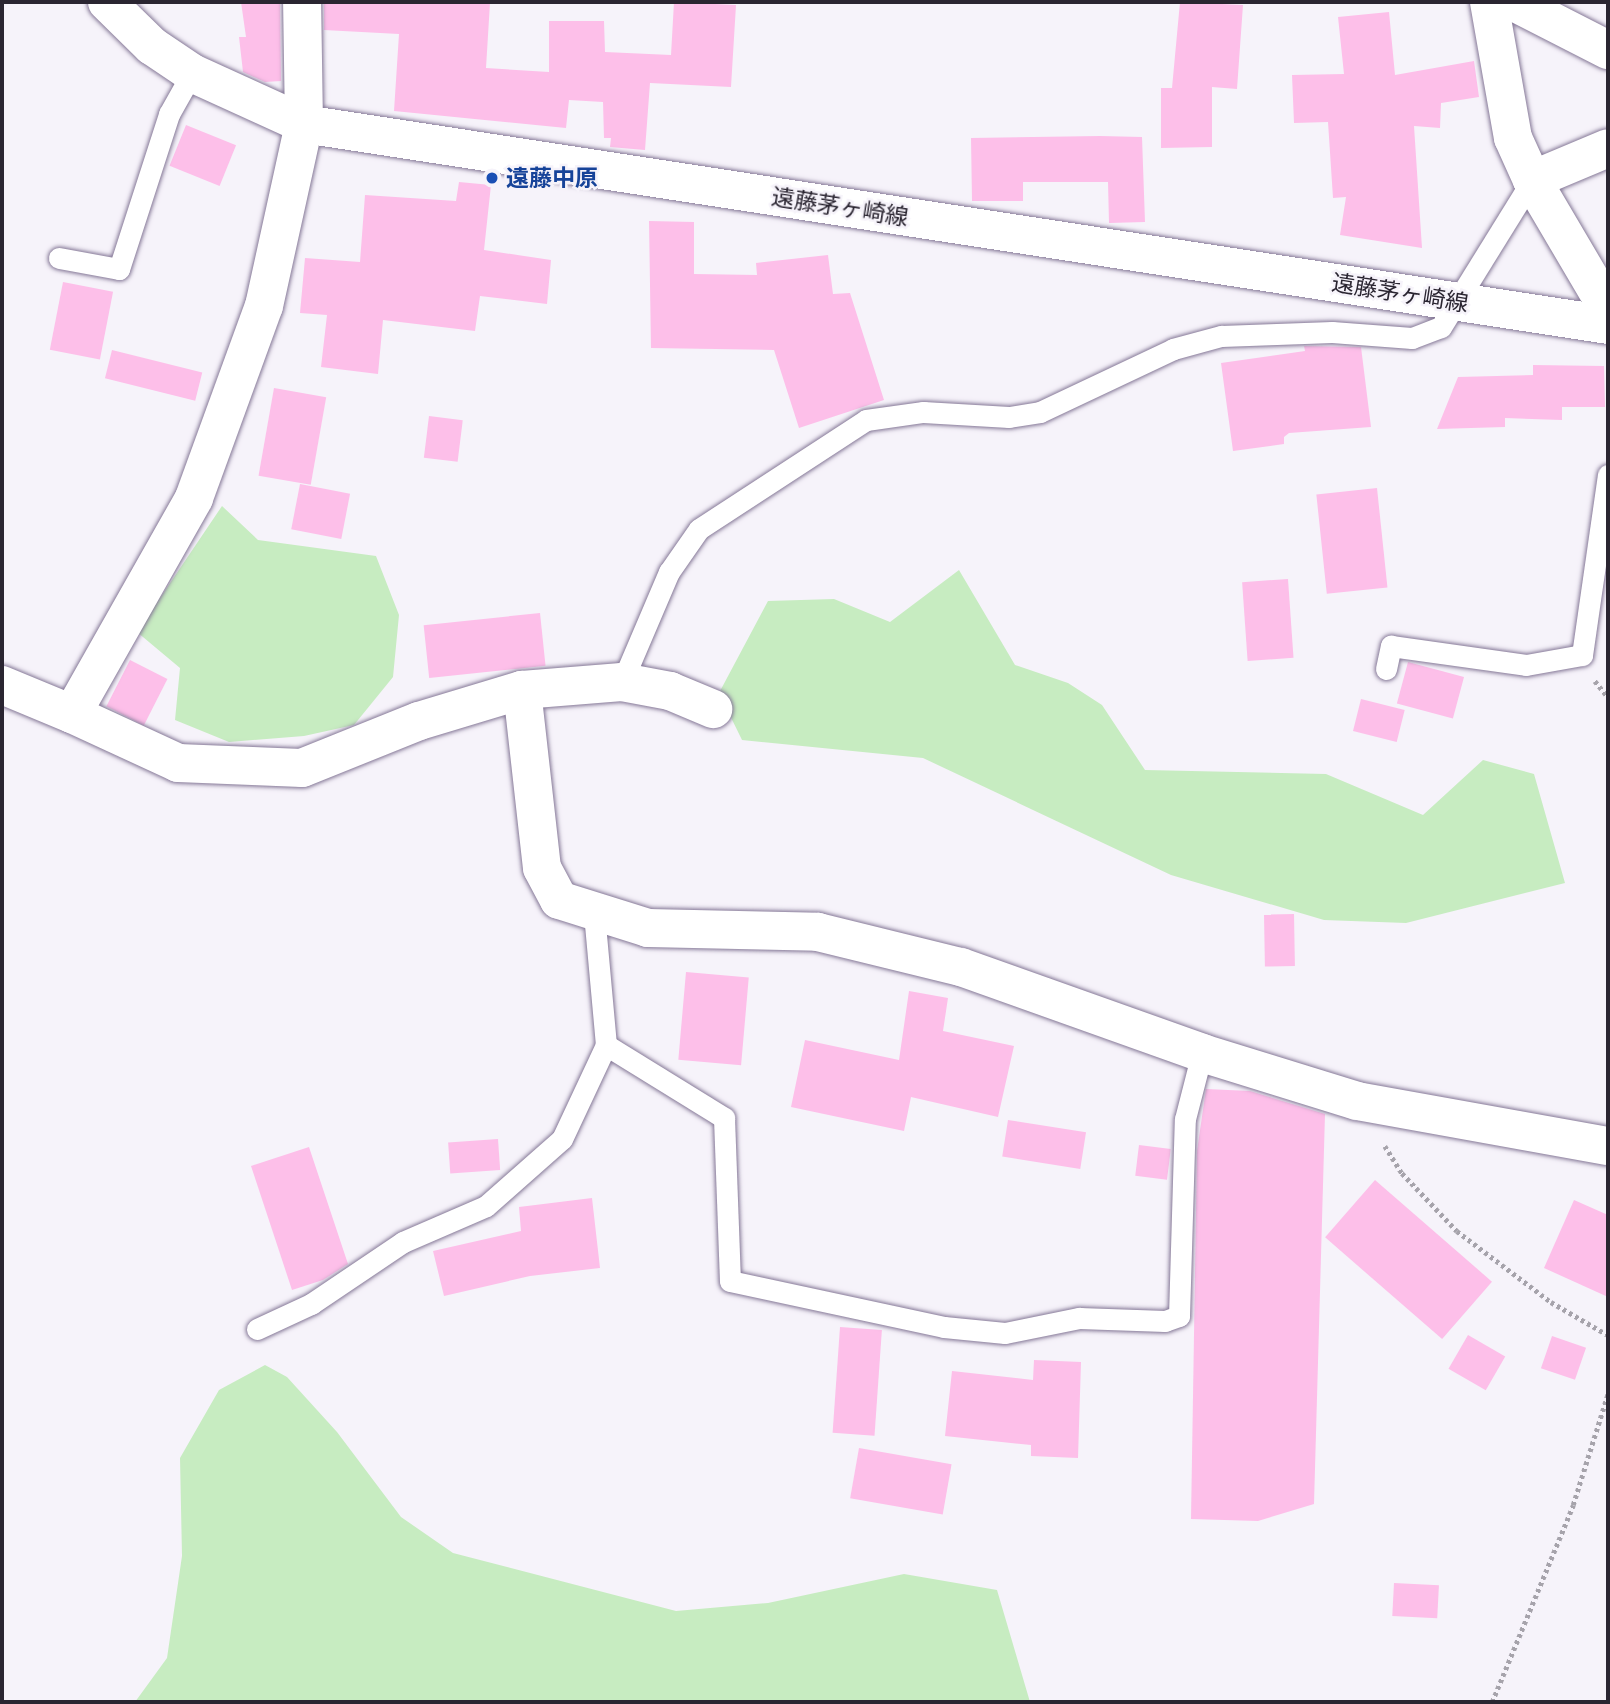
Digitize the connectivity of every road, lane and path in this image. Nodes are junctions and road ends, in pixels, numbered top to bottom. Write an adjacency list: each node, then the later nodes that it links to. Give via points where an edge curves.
1 (107, 2): 6 (street, 遠藤茅ヶ崎線, via 152,46)
2 (302, 2): 7 (street)
3 (1489, 2): 9 (street, via 1513,138)
4 (1514, 2): 5 (street)
5 (1608, 50)
6 (192, 73): 7 (street, 遠藤茅ヶ崎線); 10 (lane, via 170,114 118,269)
7 (304, 124): 11 (street, 遠藤茅ヶ崎線); 20 (street, via 264,306 194,498)
8 (1608, 148): 9 (street)
9 (1532, 180): 11 (lane); 12 (street)
10 (59, 258)
11 (1457, 302): 13 (street, 遠藤茅ヶ崎線); 16 (lane, via 1441,327 1412,338 1332,332 1221,336 1173,349 1040,412 1009,417 923,412 866,420 699,529 669,572)
12 (1608, 309)
13 (1608, 325)
14 (1608, 475): 15 (lane, via 1582,655 1526,665 1391,646)
15 (1386, 668)
16 (621, 682): 18 (street); 19 (street, via 670,691)
17 (2, 685): 20 (street)
18 (522, 690): 20 (street, via 419,721 302,768 178,764); 21 (street, via 542,868 559,900)
19 (713, 709)
20 (72, 714)
21 (594, 913): 22 (lane); 23 (street, via 648,928 818,932 961,967)
22 (606, 1045): 23 (lane, via 724,1118 730,1281 944,1327 1005,1333 1079,1318 1165,1321 1179,1316 1185,1119); 26 (lane, via 562,1139 486,1206 403,1242 311,1304)
23 (1202, 1053): 24 (street)
24 (1357, 1101): 25 (street); 27 (path, via 1402,1173 1457,1231 1551,1302)
25 (1608, 1146)
26 (257, 1329)
27 (1608, 1335)
28 (1608, 1393): 29 (path, via 1573,1505)
29 (1492, 1702)

